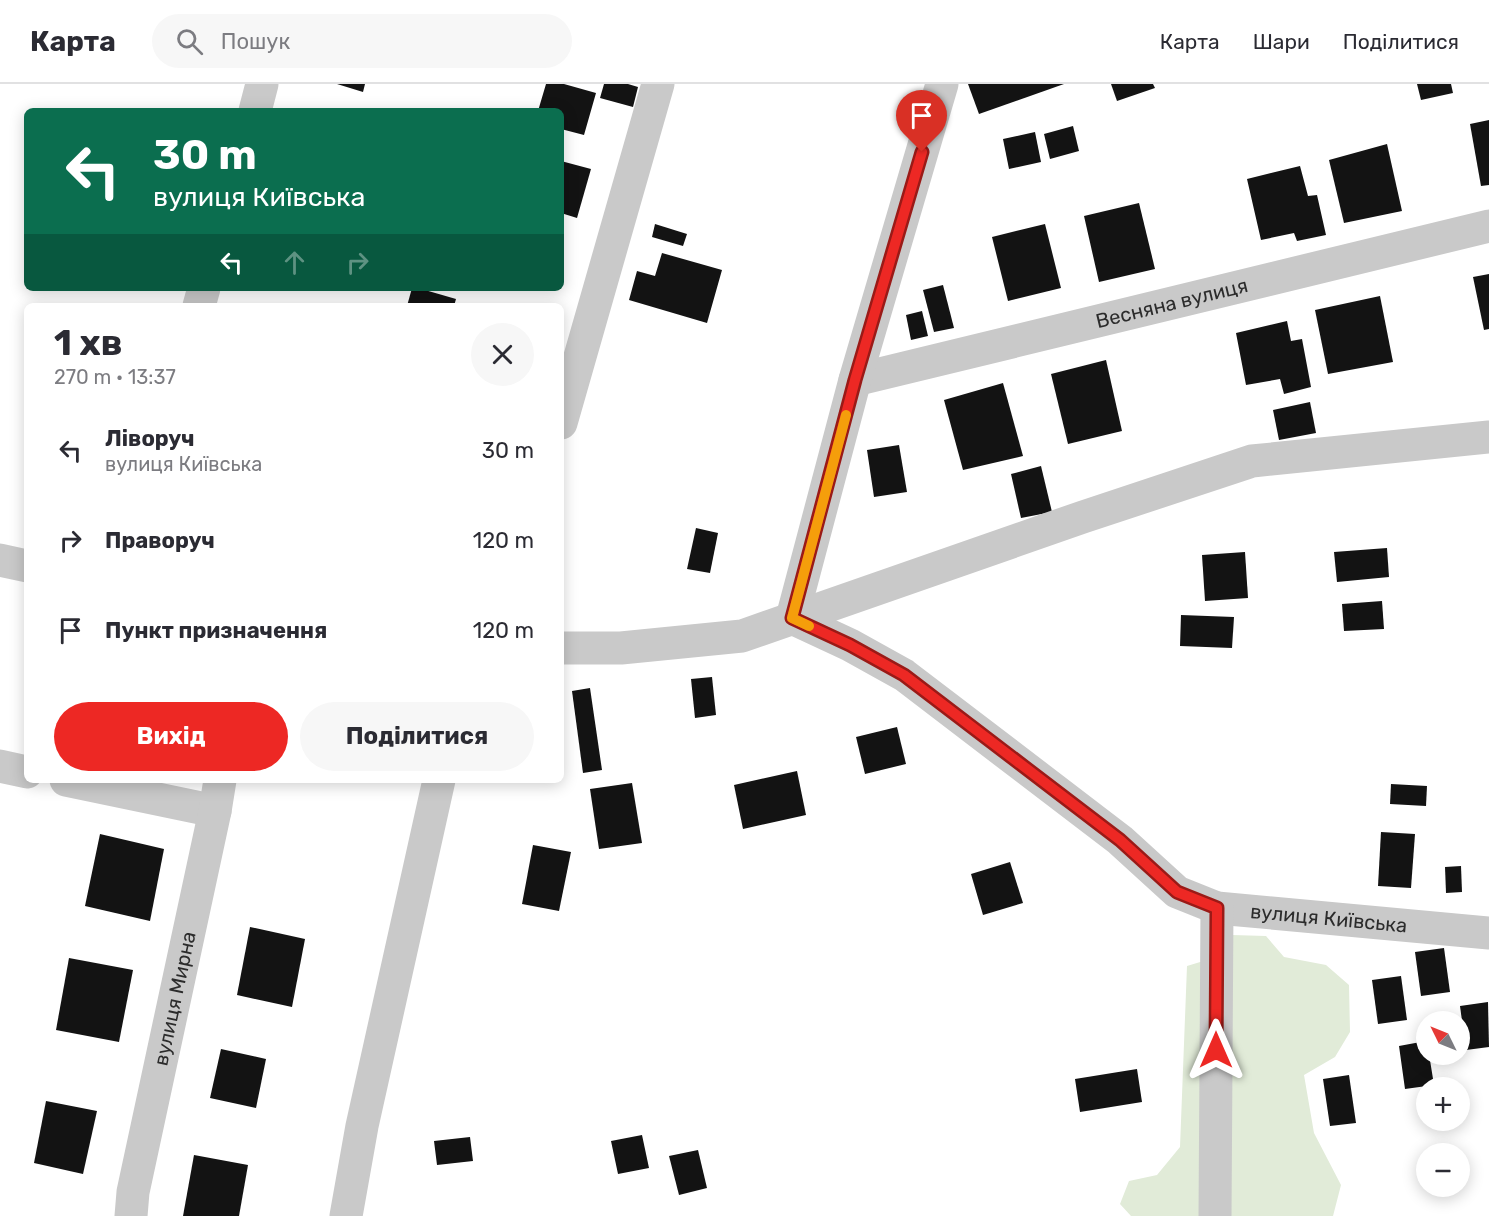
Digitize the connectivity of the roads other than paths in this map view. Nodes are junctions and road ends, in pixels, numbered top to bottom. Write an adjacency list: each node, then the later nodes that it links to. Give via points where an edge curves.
1 (262, 84): 4 (street)
2 (658, 84): 7 (street)
3 (942, 84): 6 (street)
4 (256, 108)
5 (1489, 226): 6 (street, Весняна вулиця)
6 (855, 380): 11 (street)
7 (564, 413)
8 (1489, 437): 11 (street, via 1252,461)
9 (0, 560): 10 (street)
10 (24, 565)
11 (792, 618): 12 (street, via 742,636 621,648); 18 (street, вулиця Київська, via 904,675 1120,840 1177,892)
12 (564, 648)
13 (0, 766): 14 (street)
14 (24, 771)
15 (94, 783): 17 (street)
16 (439, 783): 21 (street, via 362,1126)
17 (218, 796): 20 (street, вулиця Мирна)
18 (1217, 908): 19 (street, вулиця Київська); 22 (street)
19 (1489, 933)
20 (131, 1216)
21 (346, 1216)
22 (1215, 1216)

